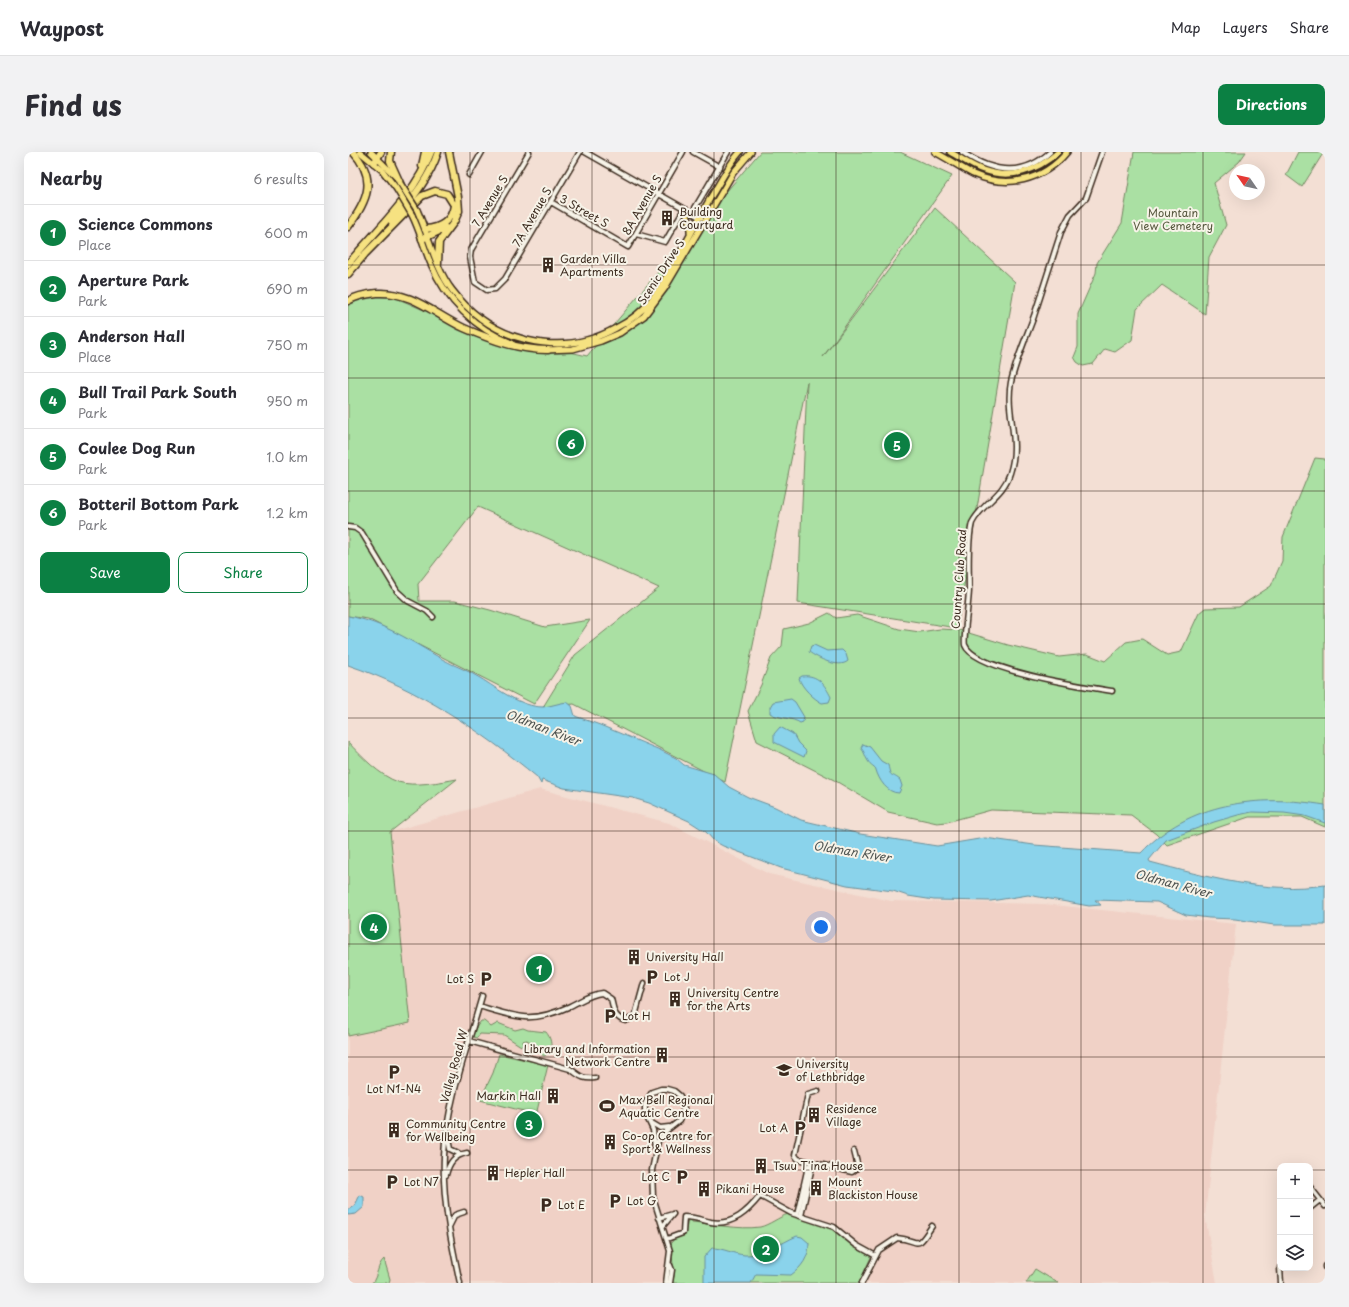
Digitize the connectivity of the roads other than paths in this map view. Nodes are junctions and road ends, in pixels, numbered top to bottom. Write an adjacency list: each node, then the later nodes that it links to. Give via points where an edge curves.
1 (353, 152): 37 (highway, via 363,164 368,188 364,203)
2 (360, 152): 26 (main road, Scenic Drive S)
3 (371, 152): 26 (main road, Scenic Drive S)
4 (391, 152): 29 (highway, via 390,161)
5 (425, 152): 39 (highway, via 419,172)
6 (431, 152): 39 (highway, via 419,178)
7 (438, 152): 44 (highway, via 421,187)
8 (449, 152): 36 (highway, via 459,205 457,216)
9 (482, 152): 28 (street)
10 (529, 152): 48 (street, 7 Avenue S, via 470,255 476,284 487,290)
11 (580, 152): 31 (street, 7A Avenue S)
12 (585, 152): 30 (street)
13 (683, 152): 30 (street, 8A Avenue S)
14 (693, 152): 27 (street)
15 (728, 152): 27 (street)
16 (740, 152): 34 (main road, Scenic Drive S)
17 (751, 152): 35 (main road, Scenic Drive S, via 733,173)
18 (935, 152): 23 (main road, via 982,177 1009,182 1025,180 1042,173 1058,163)
19 (950, 152): 22 (main road, via 983,170 1009,175 1038,167)
20 (962, 152): 25 (street)
21 (1050, 152): 25 (street, via 1031,164 1006,170 988,167)
22 (1058, 152)
23 (1067, 152)
24 (1102, 152): 53 (street, Country Club Road, via 1086,198 1070,215 1061,232 1016,366 1010,397 1015,439 1013,460 1002,489 972,523 964,639 967,648 974,654 1007,669 1068,684)
25 (969, 154)
26 (377, 158): 29 (main road, Scenic Drive S)
27 (720, 167): 33 (street)
28 (469, 175)
29 (398, 185): 38 (main road, Scenic Drive S, bridge, via 416,210); 42 (main road, Scenic Drive S, bridge)
30 (659, 194): 32 (street); 40 (street, 8A Avenue S)
31 (551, 202): 43 (street, 3 Street S); 48 (street, 7A Avenue S, via 505,279)
32 (685, 209): 33 (street); 40 (street, via 665,242); 41 (main road)
33 (692, 213): 34 (street)
34 (700, 217): 35 (street); 41 (main road, Scenic Drive S)
35 (705, 221): 50 (main road, Scenic Drive S, via 665,288 644,316 620,333 601,341 573,349)
36 (451, 225): 42 (highway); 45 (highway, via 439,242)
37 (348, 227)
38 (425, 229): 42 (main road, Scenic Drive S); 44 (highway, via 436,228 450,217 454,205 447,194 435,191 422,196)
39 (373, 234): 46 (highway)
40 (636, 234): 43 (street, 8A Avenue S)
41 (690, 234): 45 (main road, Scenic Drive S, via 661,286 637,314 619,327 596,338 565,344 526,341 512,337 487,323 463,304)
42 (425, 238): 45 (main road, Scenic Drive S); 50 (main road, Scenic Drive S, via 431,265 445,290 468,317 501,339 522,346)
43 (628, 247)
44 (362, 257): 47 (highway)
45 (438, 263)
46 (348, 264)
47 (348, 274)
48 (495, 289)
49 (348, 301): 50 (highway, via 374,293 402,295 417,300 480,335 530,350)
50 (548, 350)
51 (348, 527): 52 (street, via 362,533 397,591)
52 (433, 617)
53 (1112, 691)
54 (644, 983): 56 (street, via 635,1016 626,1021 617,1017 610,999 602,993 536,1018 517,1017)
55 (482, 996): 56 (street, Valley Road W)
56 (479, 1006): 57 (street, Valley Road W)
57 (469, 1041): 58 (street, via 570,1069 577,1076); 62 (street, Valley Road W)
58 (595, 1078)
59 (818, 1091): 67 (street, via 808,1094 794,1153 798,1159)
60 (649, 1121): 61 (street, via 660,1128); 61 (street, via 644,1108 647,1099 657,1090 667,1088 677,1093 683,1104 682,1117); 63 (street)
61 (675, 1124): 63 (street, via 661,1136)
62 (447, 1134): 65 (street, via 450,1149); 68 (street, Valley Road W, via 444,1154)
63 (655, 1148): 75 (street, via 652,1189)
64 (854, 1151): 67 (street, via 858,1167 852,1172)
65 (458, 1152)
66 (467, 1153): 68 (street, via 452,1160)
67 (811, 1162): 74 (street)
68 (445, 1180): 78 (street, Valley Road W)
69 (1313, 1191): 70 (street)
70 (1320, 1200): 71 (street); 72 (street)
71 (1313, 1206)
72 (1325, 1206)
73 (464, 1212): 78 (street, via 455,1215)
74 (799, 1216): 79 (street, via 760,1196 746,1211 728,1222 684,1217 683,1233); 80 (street, via 834,1227)
75 (659, 1218): 76 (street); 76 (street, via 673,1214)
76 (662, 1226): 79 (street)
77 (932, 1226): 80 (street, via 917,1244 897,1238 881,1247)
78 (449, 1227): 83 (street, Valley Road W)
79 (667, 1239): 81 (street)
80 (876, 1256): 86 (street)
81 (670, 1264): 84 (street); 85 (street)
82 (1280, 1271): 87 (street)
83 (460, 1283)
84 (666, 1283)
85 (670, 1283)
86 (862, 1283)
87 (1281, 1283)

